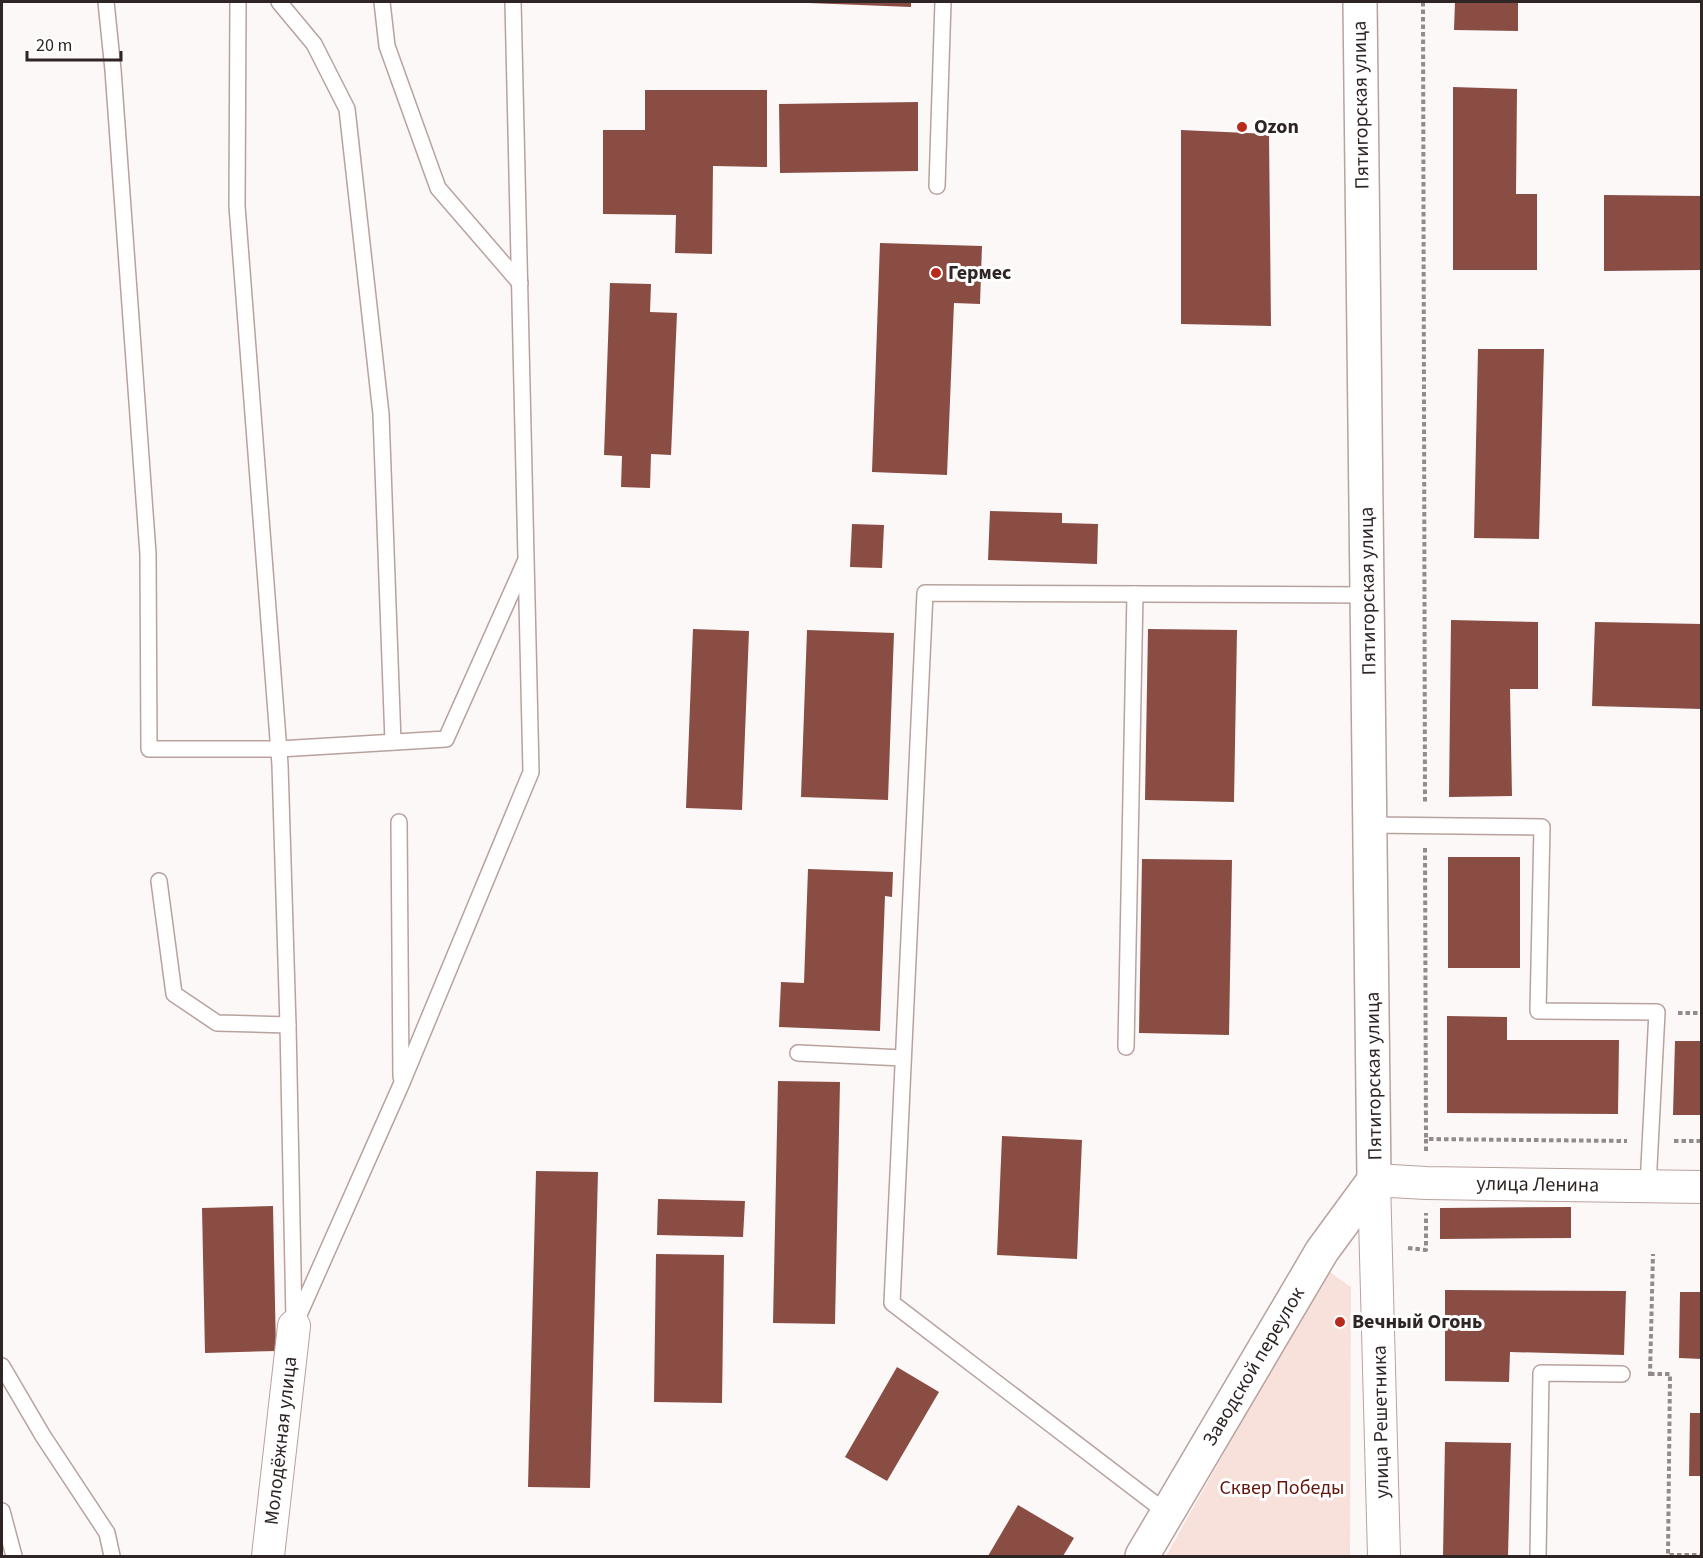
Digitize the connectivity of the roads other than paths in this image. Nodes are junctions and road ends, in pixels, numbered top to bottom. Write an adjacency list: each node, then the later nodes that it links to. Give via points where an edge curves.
1 (106, 2): 14 (lane, via 148,554 149,749)
2 (238, 2): 14 (lane, via 237,206)
3 (279, 2): 13 (lane, via 314,44 347,109 381,414)
4 (382, 2): 9 (lane, via 387,46 438,188)
5 (513, 2): 9 (lane)
6 (943, 2): 8 (lane)
7 (1360, 2): 12 (street, Пятигорская улица)
8 (937, 186)
9 (520, 283): 10 (lane)
10 (526, 560): 13 (lane, via 446,739); 22 (lane, via 531,772)
11 (1135, 594): 12 (lane); 19 (lane); 21 (lane, via 925,593)
12 (1368, 595): 16 (street, Пятигорская улица)
13 (393, 742): 14 (lane)
14 (279, 749): 18 (lane)
15 (399, 822): 22 (lane)
16 (1371, 825): 23 (street, Пятигорская улица); 24 (lane, via 1542,827 1538,1011 1657,1012)
17 (159, 881): 18 (lane, via 174,994 217,1023)
18 (288, 1025): 26 (lane)
19 (1126, 1047)
20 (798, 1053): 21 (lane)
21 (903, 1058): 30 (lane, via 892,1303)
22 (401, 1084): 26 (lane)
23 (1374, 1180): 24 (street, улица Ленина); 30 (street, Заводской переулок, via 1322,1251); 35 (street, улица Решетника)
24 (1648, 1186): 25 (street, улица Ленина)
25 (1701, 1187)
26 (294, 1326): 33 (street, Молодёжная улица)
27 (2, 1366): 32 (lane, via 107,1533)
28 (1622, 1374): 36 (lane, via 1540,1373)
29 (2, 1511): 31 (lane)
30 (1167, 1513): 34 (street, Заводской переулок)
31 (14, 1557)
32 (112, 1557)
33 (268, 1557)
34 (1142, 1557)
35 (1384, 1557)
36 (1538, 1557)

